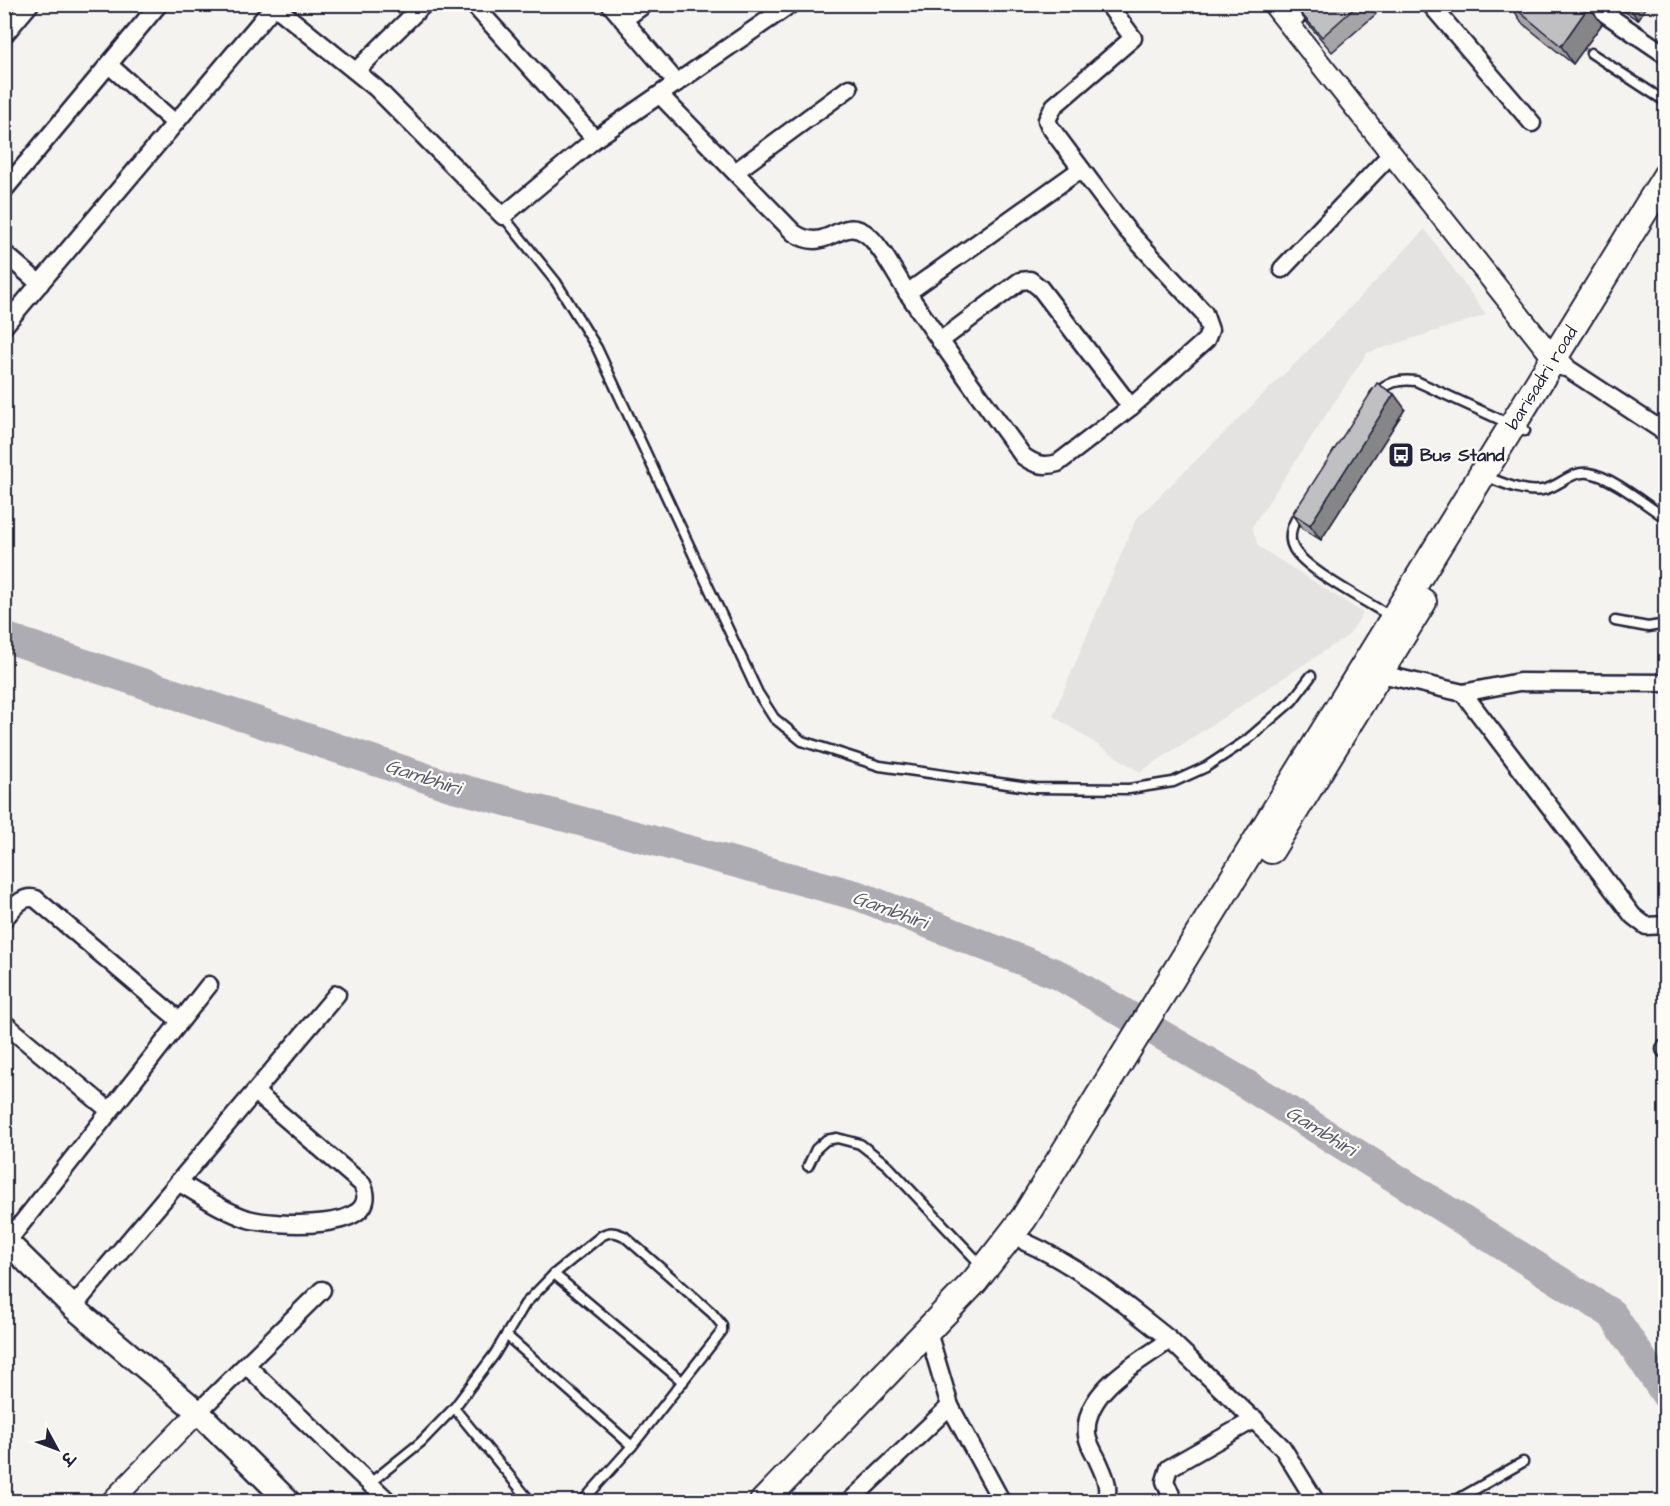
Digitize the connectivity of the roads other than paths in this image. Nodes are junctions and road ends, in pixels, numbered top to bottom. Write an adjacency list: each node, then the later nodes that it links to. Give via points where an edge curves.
1 (30, 4): 16 (street)
2 (159, 4): 19 (street)
3 (423, 4): 20 (street)
4 (473, 4): 27 (street)
5 (610, 4): 14 (street)
6 (645, 4): 14 (street)
7 (791, 4): 21 (street)
8 (1108, 4): 29 (street, via 1133,38 1054,106 1047,120)
9 (1273, 4): 15 (street)
10 (1312, 4): 15 (street)
11 (1430, 4): 26 (street)
12 (1591, 4): 18 (street)
13 (273, 5): 20 (street); 25 (street)
14 (623, 20): 21 (street)
15 (1288, 23): 28 (street)
16 (4, 35)
17 (1591, 53): 24 (lane)
18 (1665, 55)
19 (109, 65): 25 (street); 32 (street)
20 (356, 71): 34 (street)
21 (677, 83): 23 (street)
22 (849, 88): 30 (street)
23 (660, 95): 27 (street); 30 (street)
24 (1665, 102)
25 (175, 123): 37 (street)
26 (1532, 123)
27 (595, 139): 34 (street)
28 (1391, 154): 36 (street); 41 (street)
29 (1081, 169): 38 (street); 43 (street, via 1126,229 1209,322 1206,340)
30 (735, 172): 38 (street, via 805,240 824,239 854,228 864,232 872,238)
31 (1665, 176): 41 (main road, barisadri road)
32 (4, 190)
33 (1665, 201): 41 (main road, barisadri road)
34 (503, 216): 53 (lane, via 556,282 597,348 758,693 774,718 802,741 880,766 1035,788 1129,789 1173,782 1206,767 1247,740 1292,701)
35 (4, 253): 37 (street)
36 (1282, 269)
37 (40, 284): 39 (street)
38 (907, 293): 40 (street)
39 (4, 326)
40 (940, 341): 43 (street, via 1009,288 1030,280); 43 (street, via 1023,456 1033,463 1058,463)
41 (1559, 363): 44 (main road, barisadri road); 45 (street)
42 (1368, 405): 44 (lane, via 1385,384 1401,379 1416,381)
43 (1131, 406)
44 (1519, 428): 46 (main road, barisadri road)
45 (1665, 433)
46 (1489, 478): 48 (lane, via 1527,490 1544,490 1575,474 1588,473 1602,477); 50 (main road, barisadri road)
47 (1307, 501): 50 (lane, via 1290,534 1293,548 1305,562)
48 (1665, 518)
49 (1616, 621): 51 (lane, via 1648,627)
50 (1401, 623): 52 (main road, barisadri road); 56 (main road, barisadri road)
51 (1665, 624)
52 (1381, 674): 55 (street); 56 (main road, barisadri road)
53 (1311, 676)
54 (1665, 682): 55 (street, via 1519,682)
55 (1463, 693): 58 (street, via 1633,916 1646,926)
56 (1353, 702): 68 (main road); 70 (main road, via 1024,1218)
57 (4, 919): 61 (street, via 23,899 36,899)
58 (1665, 926)
59 (209, 985): 61 (street)
60 (337, 994): 63 (street)
61 (180, 1021): 64 (street)
62 (4, 1023): 64 (street)
63 (255, 1092): 66 (street); 66 (street, via 362,1184 367,1193 365,1205 335,1221 269,1222 231,1212)
64 (110, 1111): 67 (street)
65 (808, 1166): 70 (lane, via 816,1149 826,1140 860,1143 887,1165)
66 (178, 1182): 72 (street)
67 (6, 1241): 72 (main road)
68 (1025, 1242): 70 (main road, via 994,1275); 75 (street, via 1062,1258)
69 (554, 1274): 74 (lane, via 525,1304); 77 (lane); 77 (lane, via 608,1232 624,1236 722,1325 718,1339)
70 (981, 1275): 73 (main road)
71 (322, 1290): 76 (street)
72 (73, 1307): 80 (main road)
73 (928, 1332): 78 (street); 90 (main road)
74 (506, 1335): 79 (lane); 82 (lane)
75 (1170, 1340): 81 (street); 93 (street, via 1133,1366 1093,1406 1087,1436 1106,1480)
76 (247, 1366): 80 (street); 84 (street)
77 (683, 1382): 82 (lane)
78 (950, 1406): 91 (street); 92 (street)
79 (454, 1408): 84 (lane, via 421,1442); 88 (lane)
80 (198, 1412): 85 (street); 86 (main road)
81 (1255, 1419): 94 (street, via 1169,1468 1165,1481); 95 (street, via 1282,1447)
82 (632, 1446): 89 (lane)
83 (1524, 1462): 96 (lane)
84 (370, 1483): 87 (street)
85 (111, 1502)
86 (289, 1502)
87 (389, 1502)
88 (531, 1502)
89 (582, 1502)
90 (763, 1502)
91 (849, 1502)
92 (1002, 1502)
93 (1105, 1502)
94 (1174, 1502)
95 (1316, 1502)
96 (1453, 1502)

